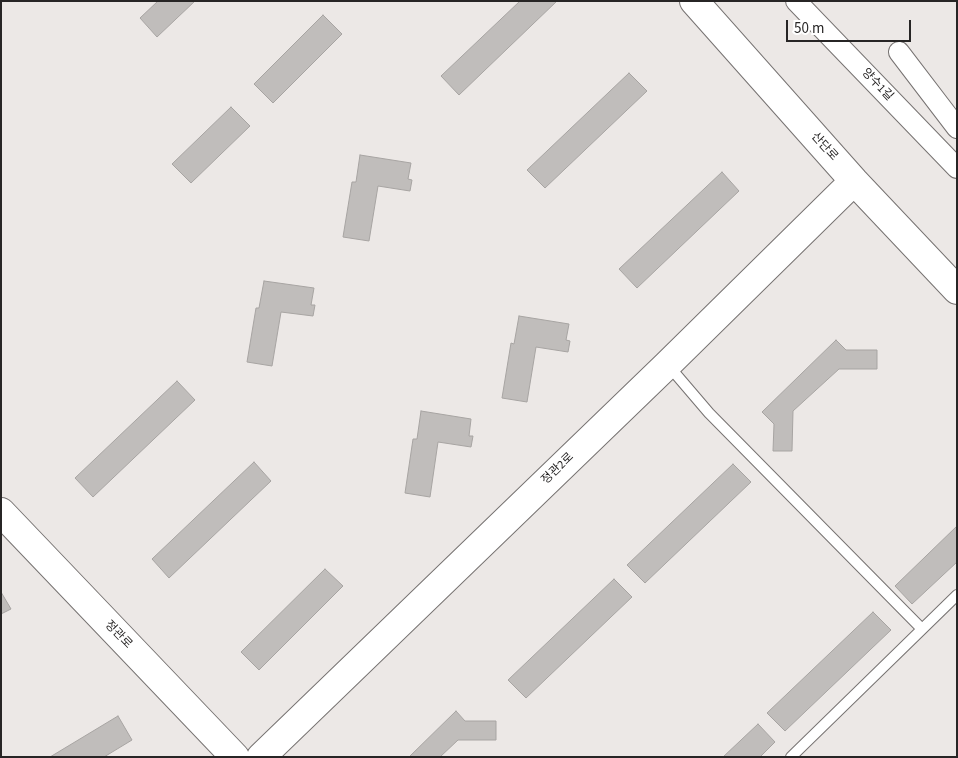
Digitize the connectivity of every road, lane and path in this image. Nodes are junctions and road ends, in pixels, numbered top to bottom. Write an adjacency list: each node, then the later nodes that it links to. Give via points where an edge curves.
1 (694, 1): 6 (street, 산단로)
2 (796, 1): 5 (street, 양수1길)
3 (899, 52): 4 (street)
4 (957, 128)
5 (957, 168)
6 (854, 181): 7 (street, 산단로); 8 (street, 정관2로)
7 (957, 290)
8 (667, 364): 11 (lane, via 709,413); 13 (street, 정관2로)
9 (1, 512): 12 (street, 정관로)
10 (957, 595): 11 (lane)
11 (922, 629): 14 (lane)
12 (235, 757)
13 (261, 757)
14 (791, 757)

